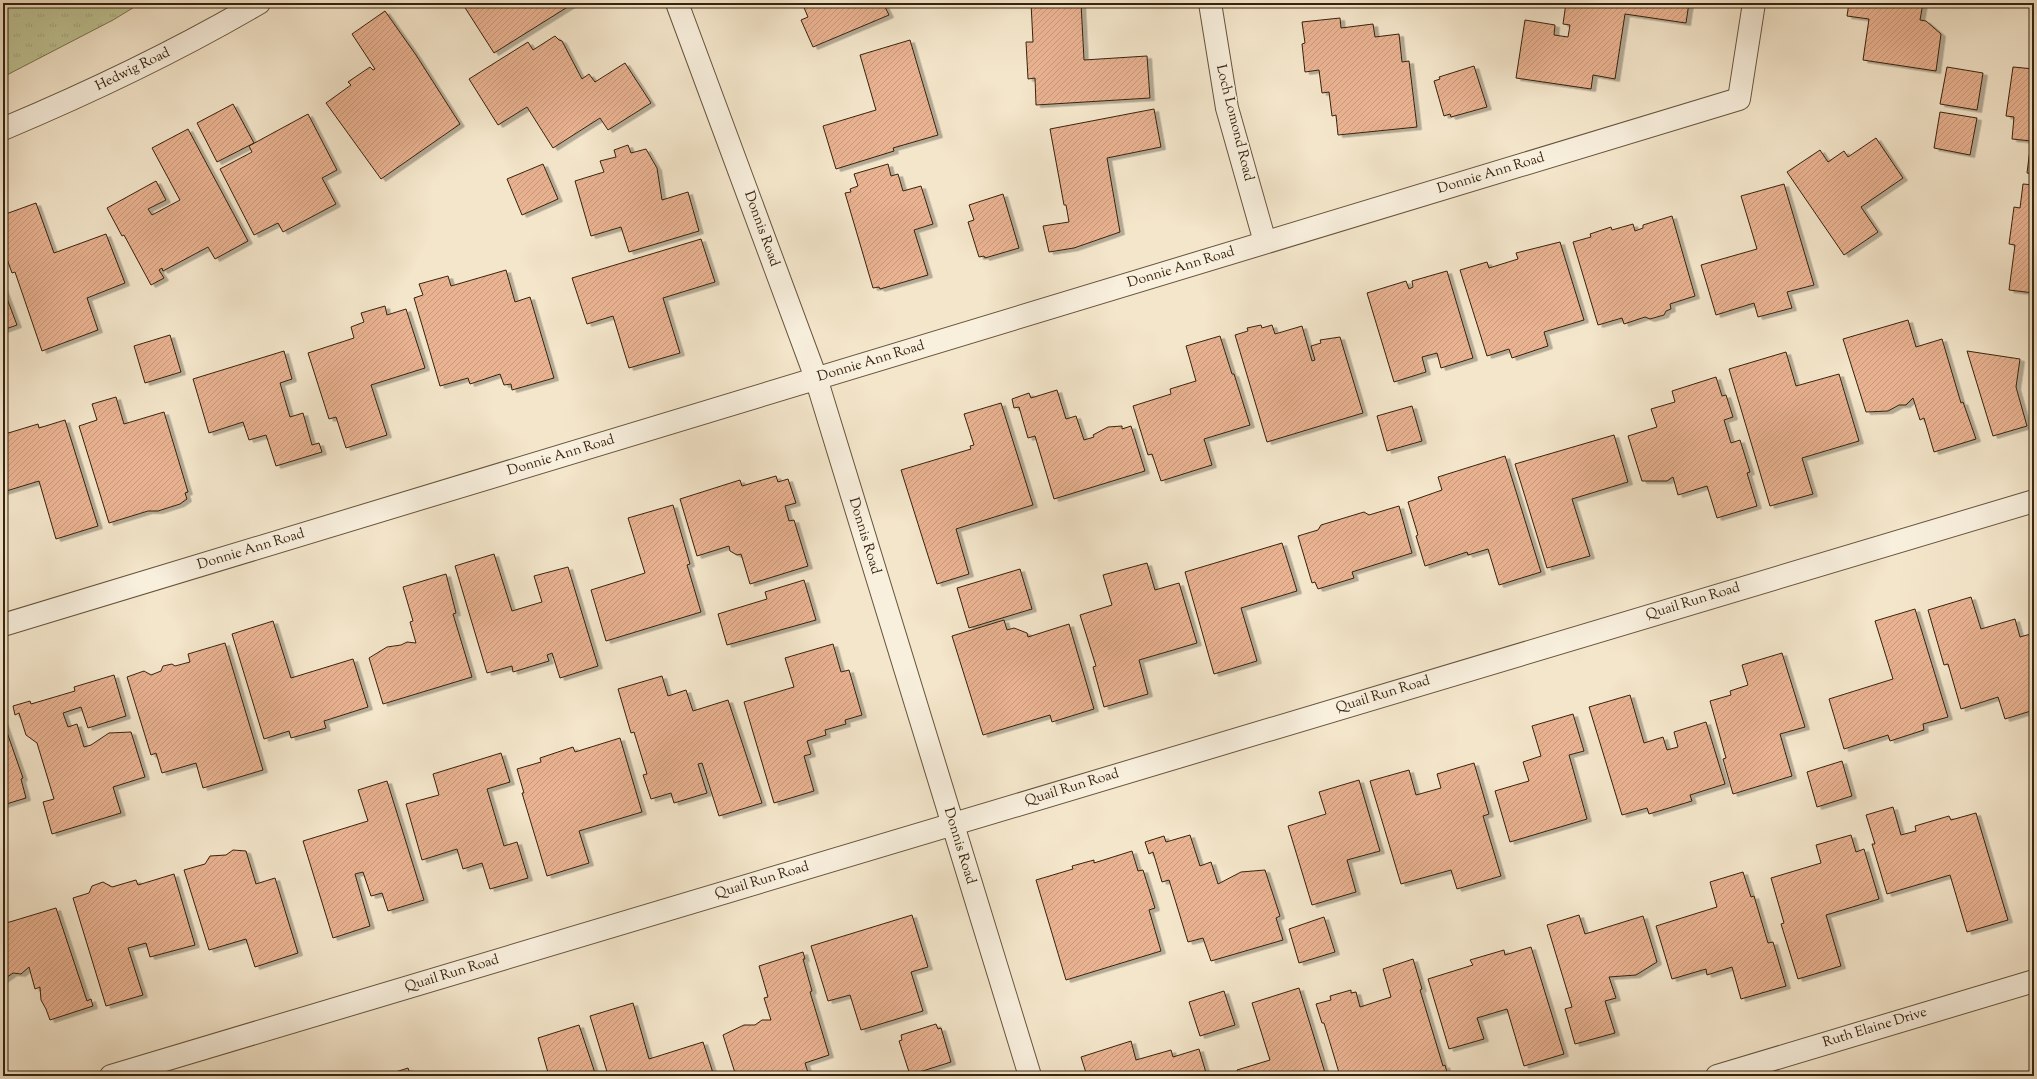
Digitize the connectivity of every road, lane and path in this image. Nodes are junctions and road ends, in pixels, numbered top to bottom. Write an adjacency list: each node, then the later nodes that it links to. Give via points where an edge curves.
1 (259, 3): 5 (street, Hedwig Road, via 156,60 50,110)
2 (677, 3): 7 (street, Donnis Road)
3 (1210, 3): 6 (street, Loch Lomond Road, via 1227,108)
4 (1754, 3): 6 (street, Donnie Ann Road, via 1739,99)
5 (3, 129)
6 (1265, 242): 7 (street, Donnie Ann Road)
7 (816, 378): 9 (street, Donnie Ann Road); 10 (street, Donnis Road)
8 (2034, 501): 10 (street, Quail Run Road)
9 (3, 625)
10 (952, 824): 12 (street, Quail Run Road); 13 (street, Donnis Road)
11 (2034, 981): 14 (street, Ruth Elaine Drive)
12 (111, 1076)
13 (1030, 1076)
14 (1717, 1076)

